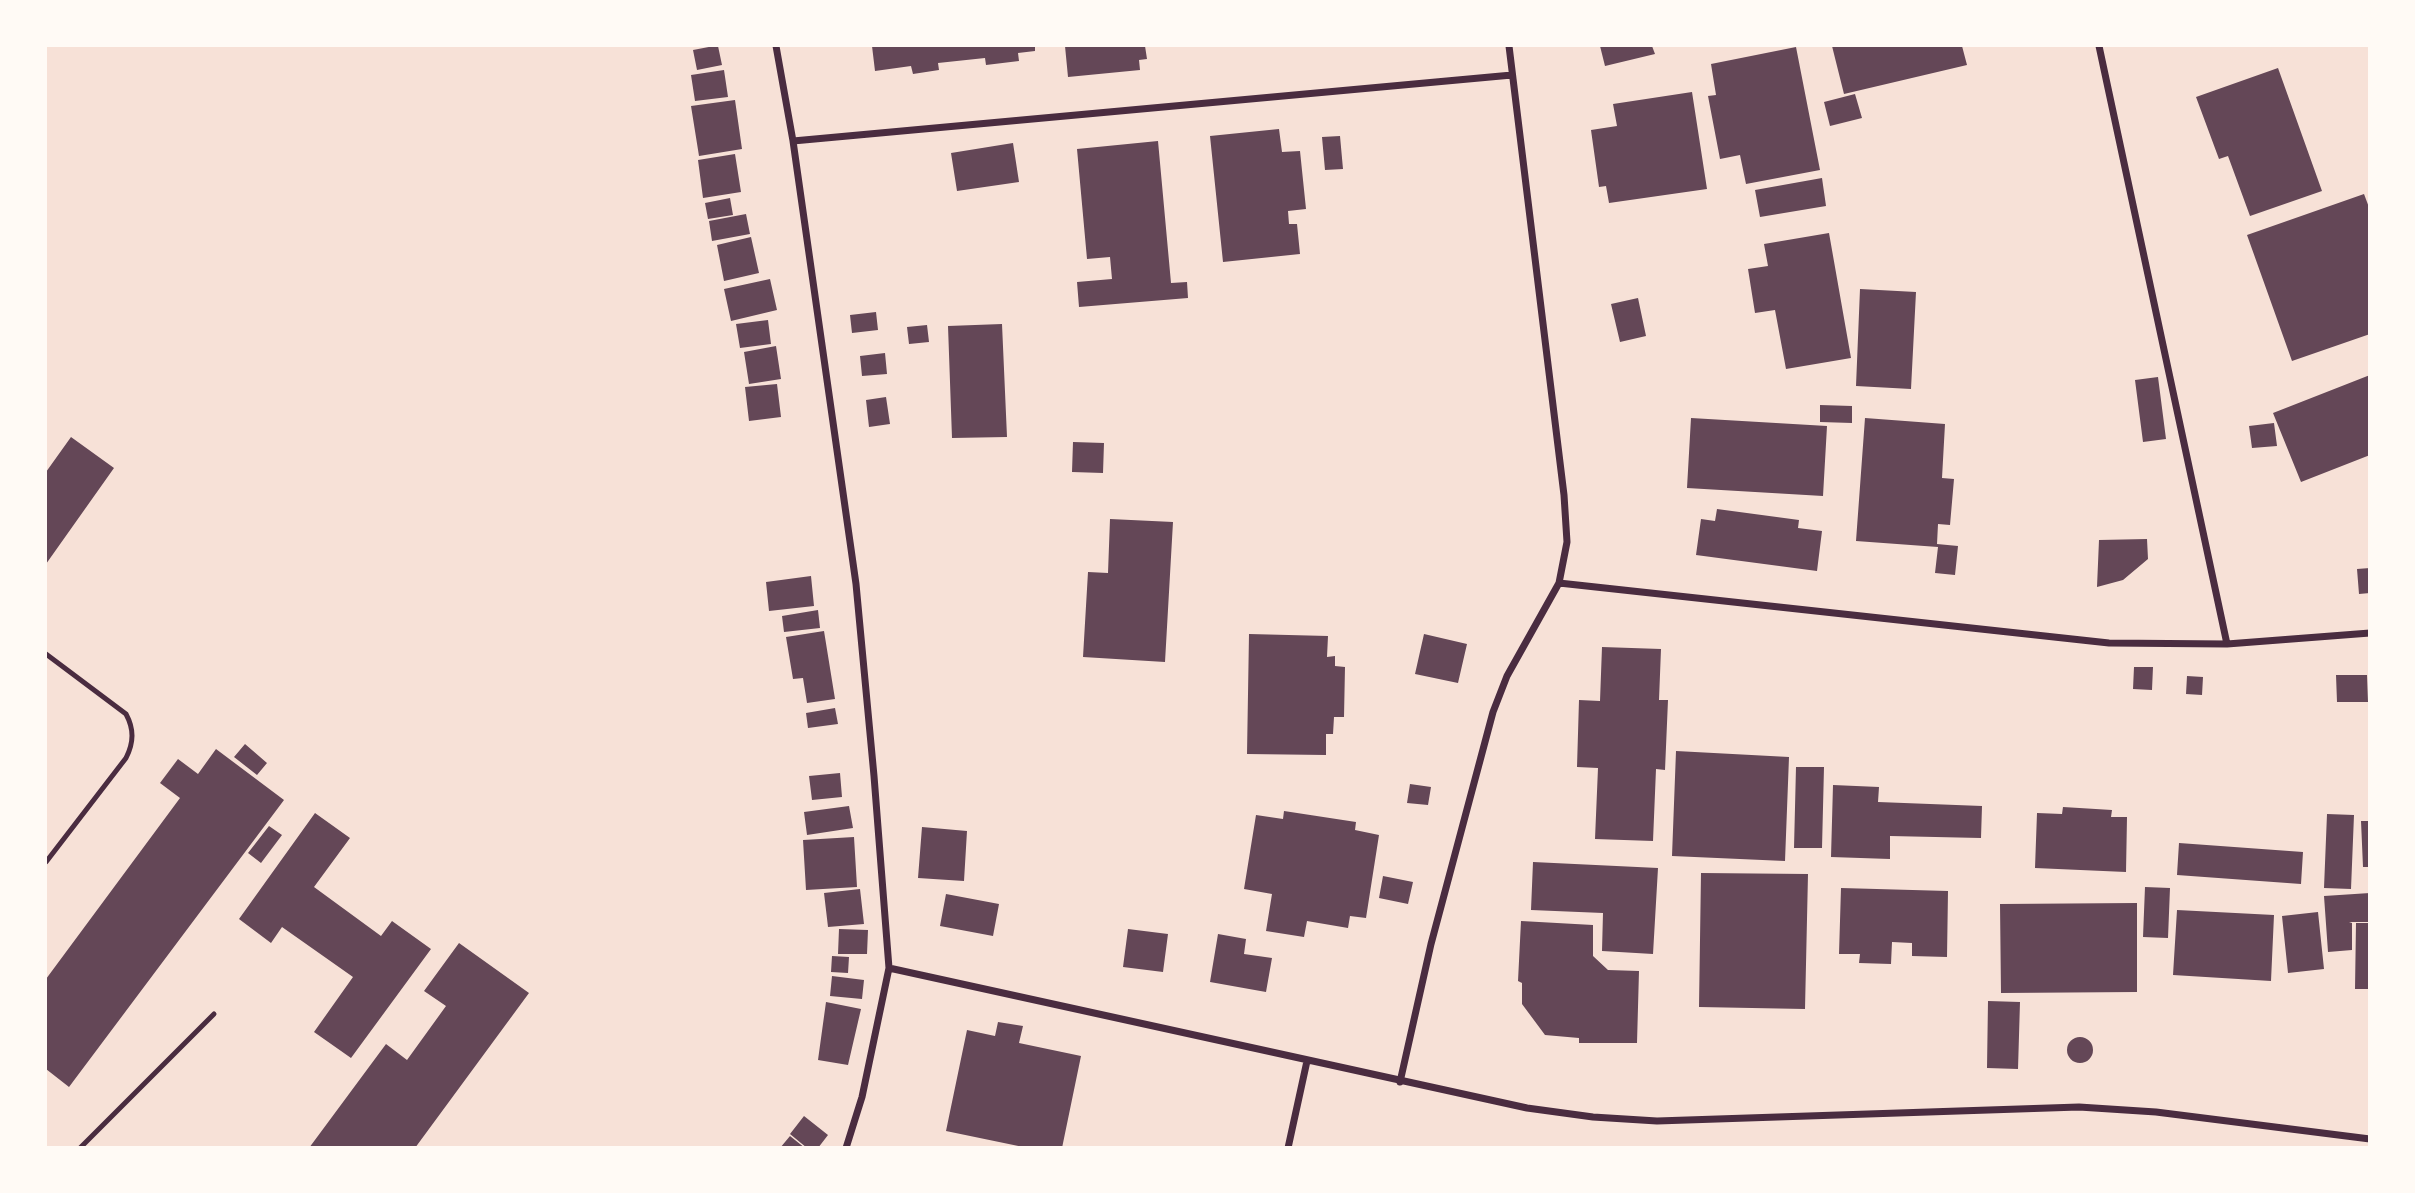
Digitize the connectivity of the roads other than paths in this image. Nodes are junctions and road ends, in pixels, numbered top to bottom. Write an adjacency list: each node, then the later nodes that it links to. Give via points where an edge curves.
1 (776, 46): 5 (street)
2 (1509, 46): 4 (street)
3 (2099, 46): 8 (street)
4 (1512, 75): 5 (street); 6 (street, via 1564,495 1567,542)
5 (793, 141): 11 (street, via 856,584)
6 (1559, 583): 8 (street, via 2109,643); 14 (street, via 1507,676 1493,712 1431,944)
7 (2370, 634): 8 (street)
8 (2227, 644)
9 (46, 654): 10 (lane, via 126,714 132,725 132,746 126,758)
10 (46, 862)
11 (889, 968): 13 (street); 17 (street, via 862,1097)
12 (214, 1014): 16 (lane)
13 (1307, 1061): 14 (street); 18 (street)
14 (1400, 1082): 15 (street, via 1527,1108 1657,1121 2079,1107)
15 (2370, 1139)
16 (80, 1147)
17 (846, 1147)
18 (1288, 1147)

